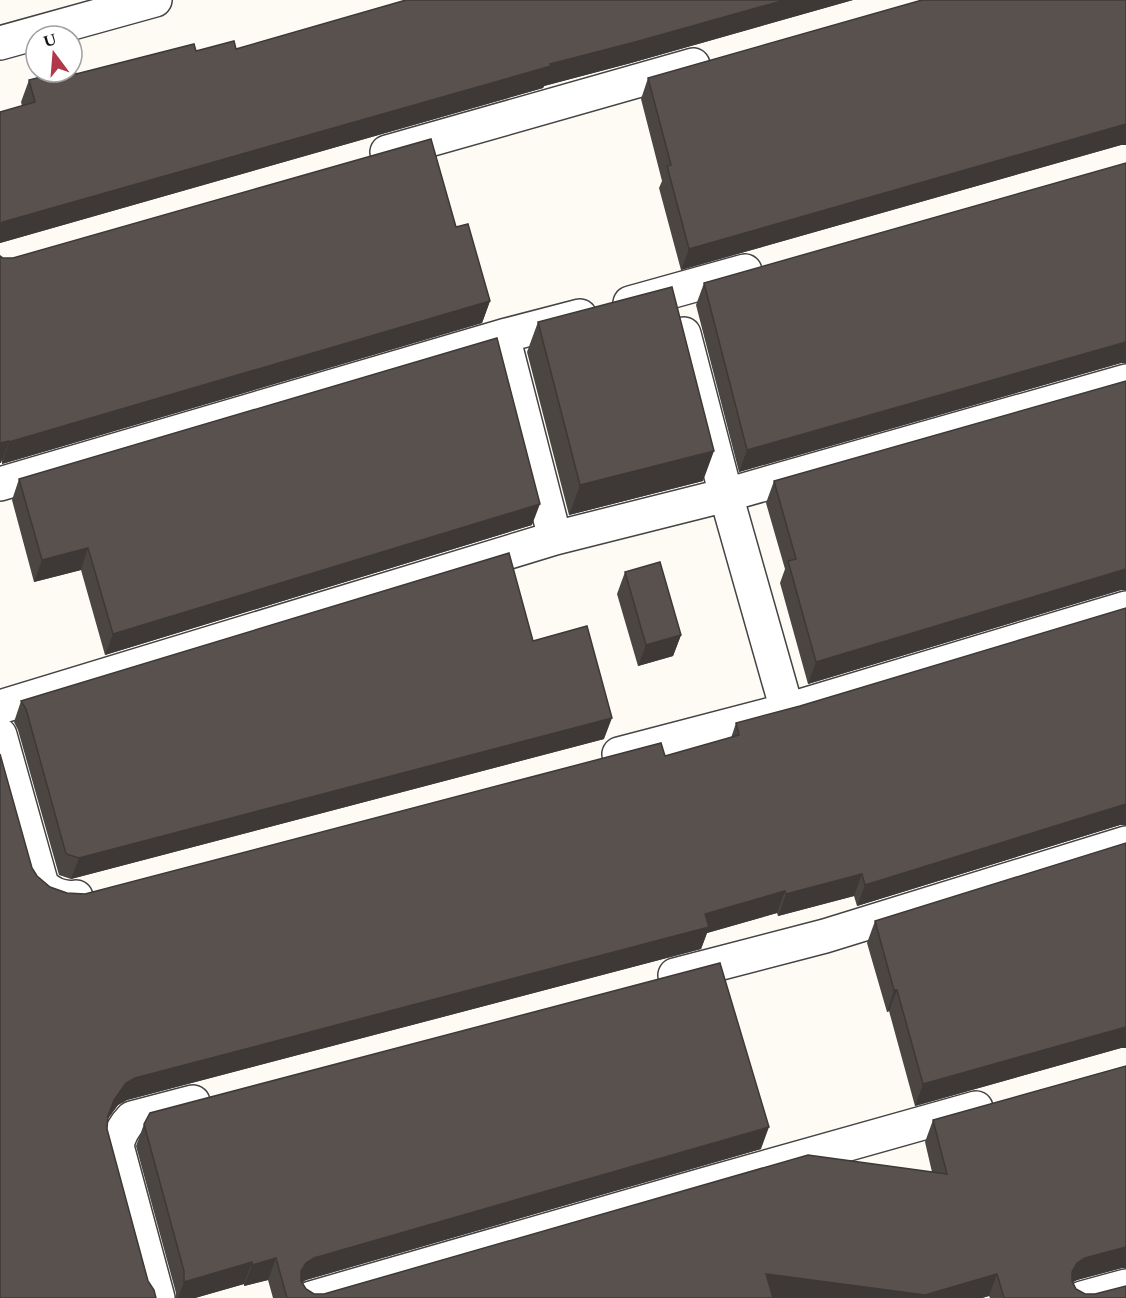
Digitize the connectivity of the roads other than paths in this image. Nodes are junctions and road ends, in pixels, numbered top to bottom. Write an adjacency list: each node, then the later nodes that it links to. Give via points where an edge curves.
1 (155, 0): 2 (street)
2 (0, 43)
3 (726, 56): 4 (street)
4 (357, 161)
5 (775, 263): 6 (street)
6 (673, 292): 7 (street); 10 (street)
7 (503, 336): 9 (street); 11 (street)
8 (1126, 381): 10 (street)
9 (0, 484)
10 (726, 495): 11 (street); 14 (street)
11 (555, 538): 13 (street)
12 (1126, 608): 14 (street)
13 (0, 707)
14 (787, 710): 16 (street)
15 (0, 735): 18 (street, via 42,885 49,892 72,898)
16 (591, 762)
17 (1126, 843): 19 (street, via 825,936)
18 (106, 889)
19 (642, 984)
20 (218, 1096): 23 (street, via 132,1118 119,1137 117,1146)
21 (1001, 1101): 24 (street)
22 (1126, 1286): 25 (street)
23 (158, 1298)
24 (311, 1298)
25 (1082, 1298)

